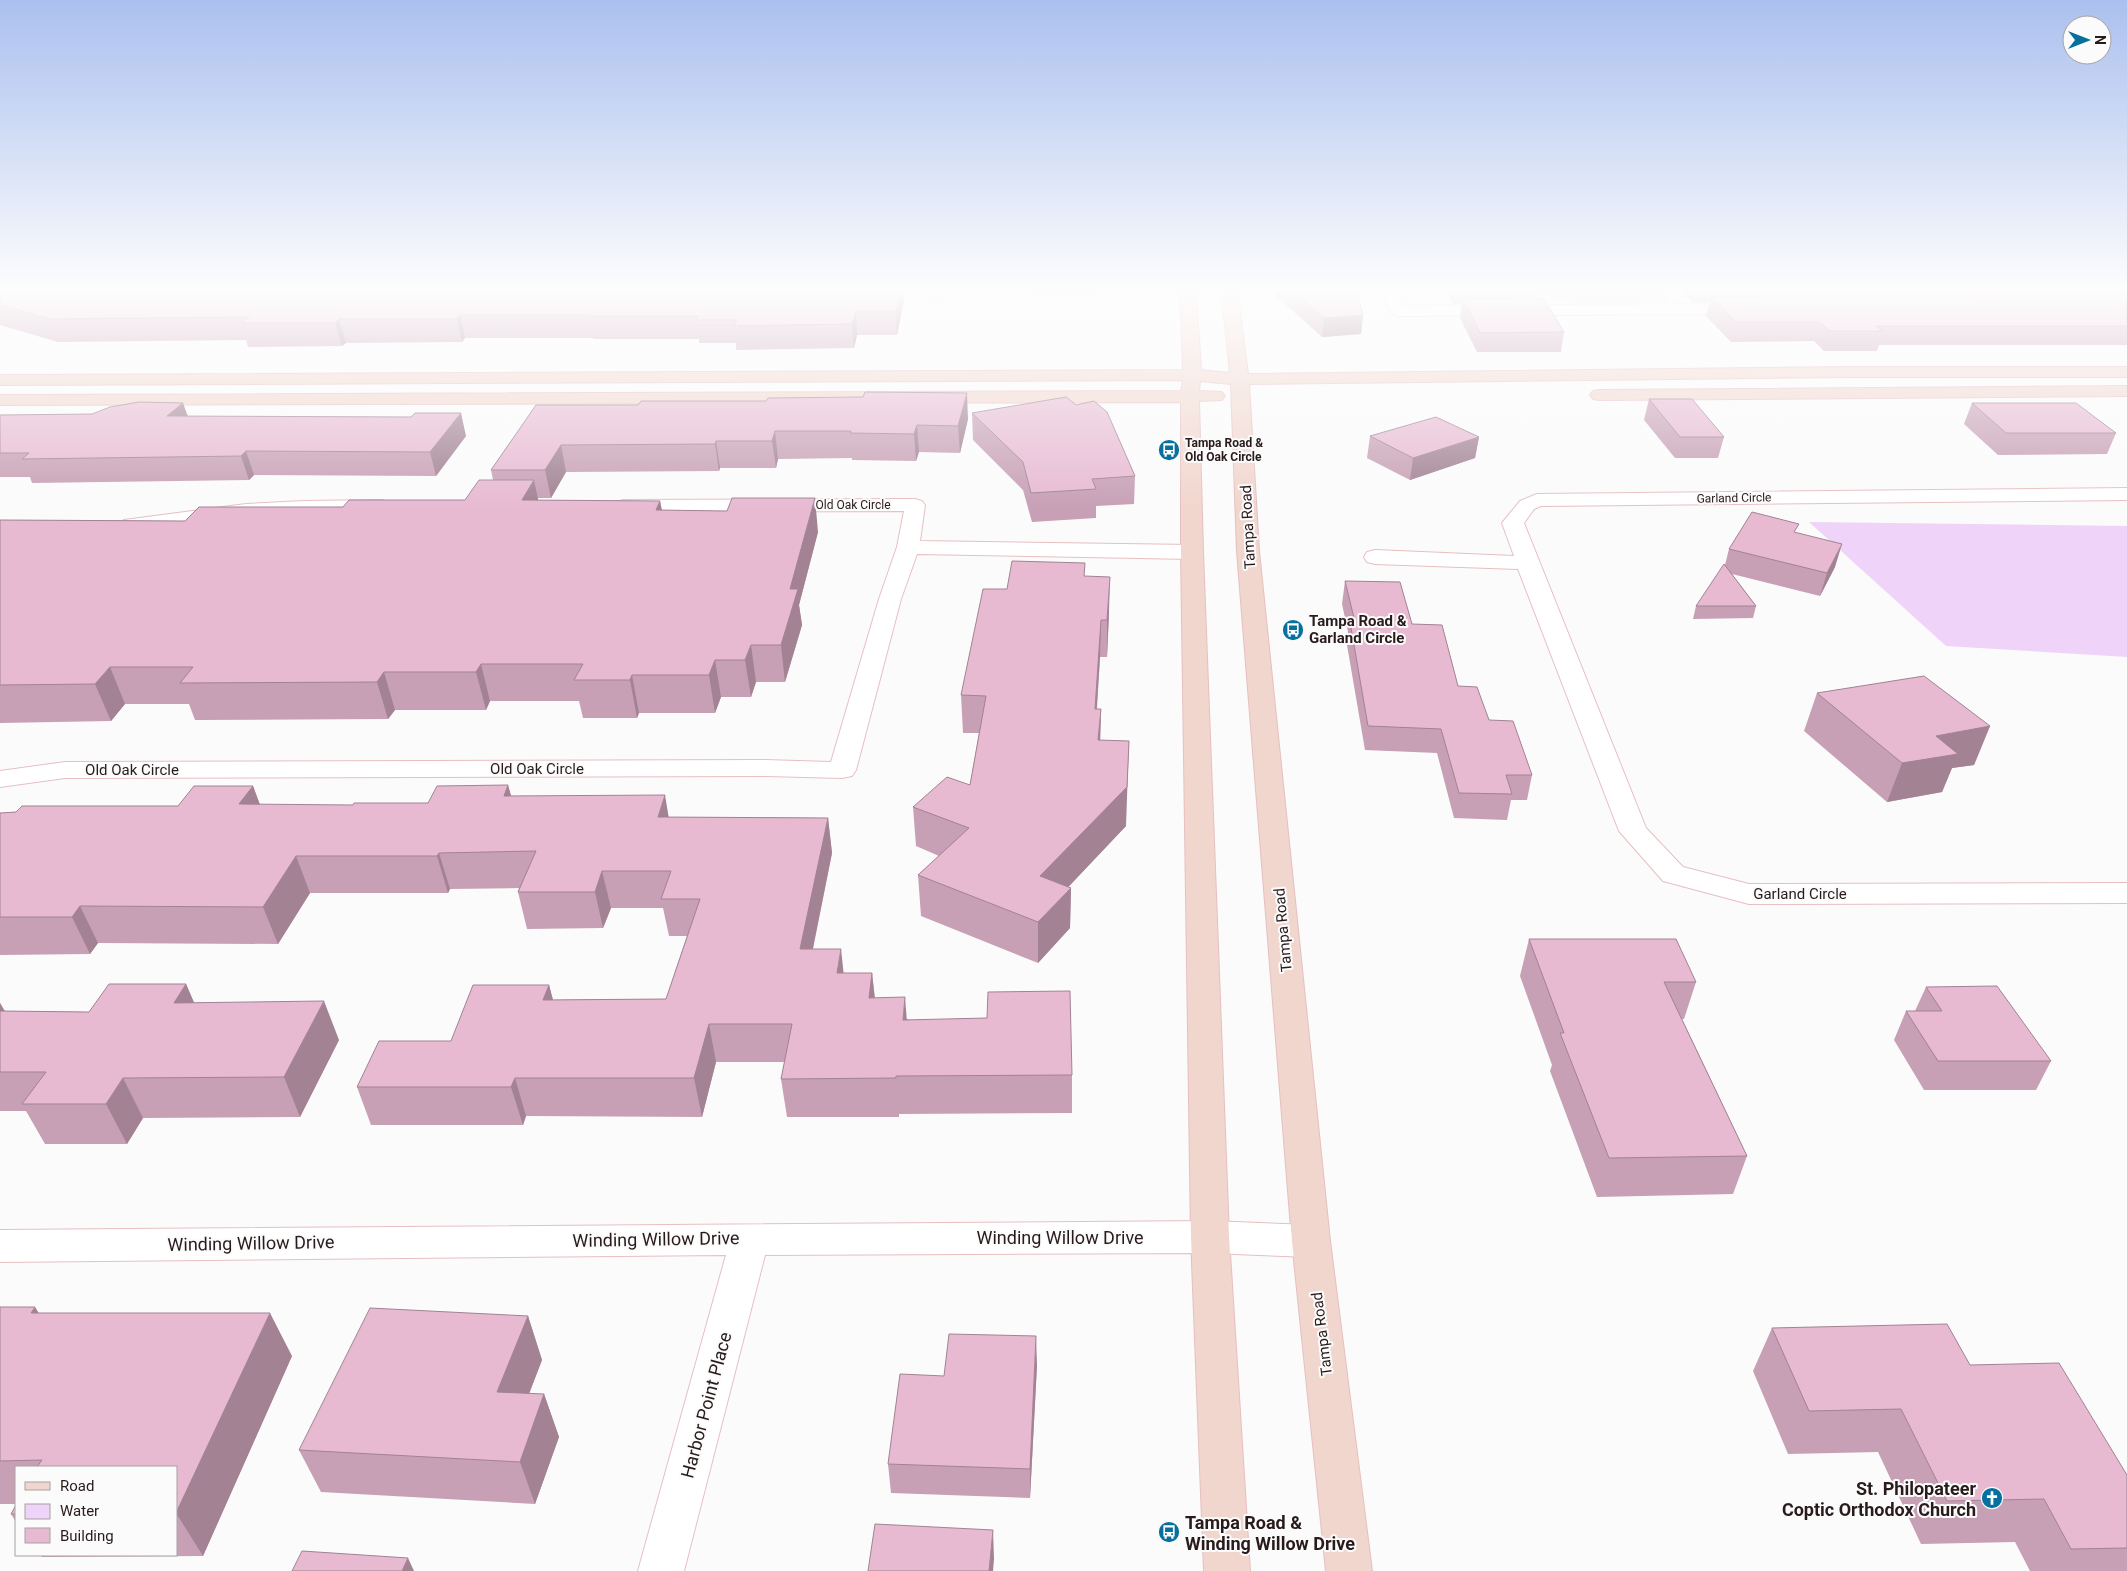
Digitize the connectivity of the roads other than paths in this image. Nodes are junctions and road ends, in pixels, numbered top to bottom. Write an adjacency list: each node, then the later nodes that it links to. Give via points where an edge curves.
1 (1190, 362): 5 (main road)
2 (1243, 362): 6 (main road, Tampa Road)
3 (2127, 372): 6 (main road, via 1848,372)
4 (0, 380): 5 (main road)
5 (1191, 385): 6 (main road); 9 (main road); 15 (main road)
6 (1248, 391): 22 (main road, Tampa Road, via 1248,551)
7 (2127, 391): 8 (main road)
8 (1580, 395)
9 (0, 400)
10 (2127, 494): 17 (street, Garland Circle, via 1537,500 1527,505 1514,523)
11 (402, 506): 13 (street, via 303,506 225,512 153,524)
12 (599, 506): 14 (street, Old Oak Circle, via 915,505)
13 (114, 524)
14 (908, 547): 15 (street); 18 (street, Old Oak Circle, via 890,599 842,770 65,770)
15 (1192, 552): 20 (main road)
16 (1375, 557): 17 (street)
17 (1527, 564): 19 (street, Garland Circle, via 1633,831 1673,874 1749,894)
18 (0, 779)
19 (2127, 893)
20 (1210, 1237): 21 (street, Winding Willow Drive); 22 (street, Winding Willow Drive); 25 (main road)
21 (750, 1238): 23 (street, Winding Willow Drive); 24 (street, Harbor Point Place)
22 (1311, 1241): 26 (main road, Tampa Road)
23 (0, 1246)
24 (661, 1571)
25 (1227, 1571)
26 (1349, 1571)

